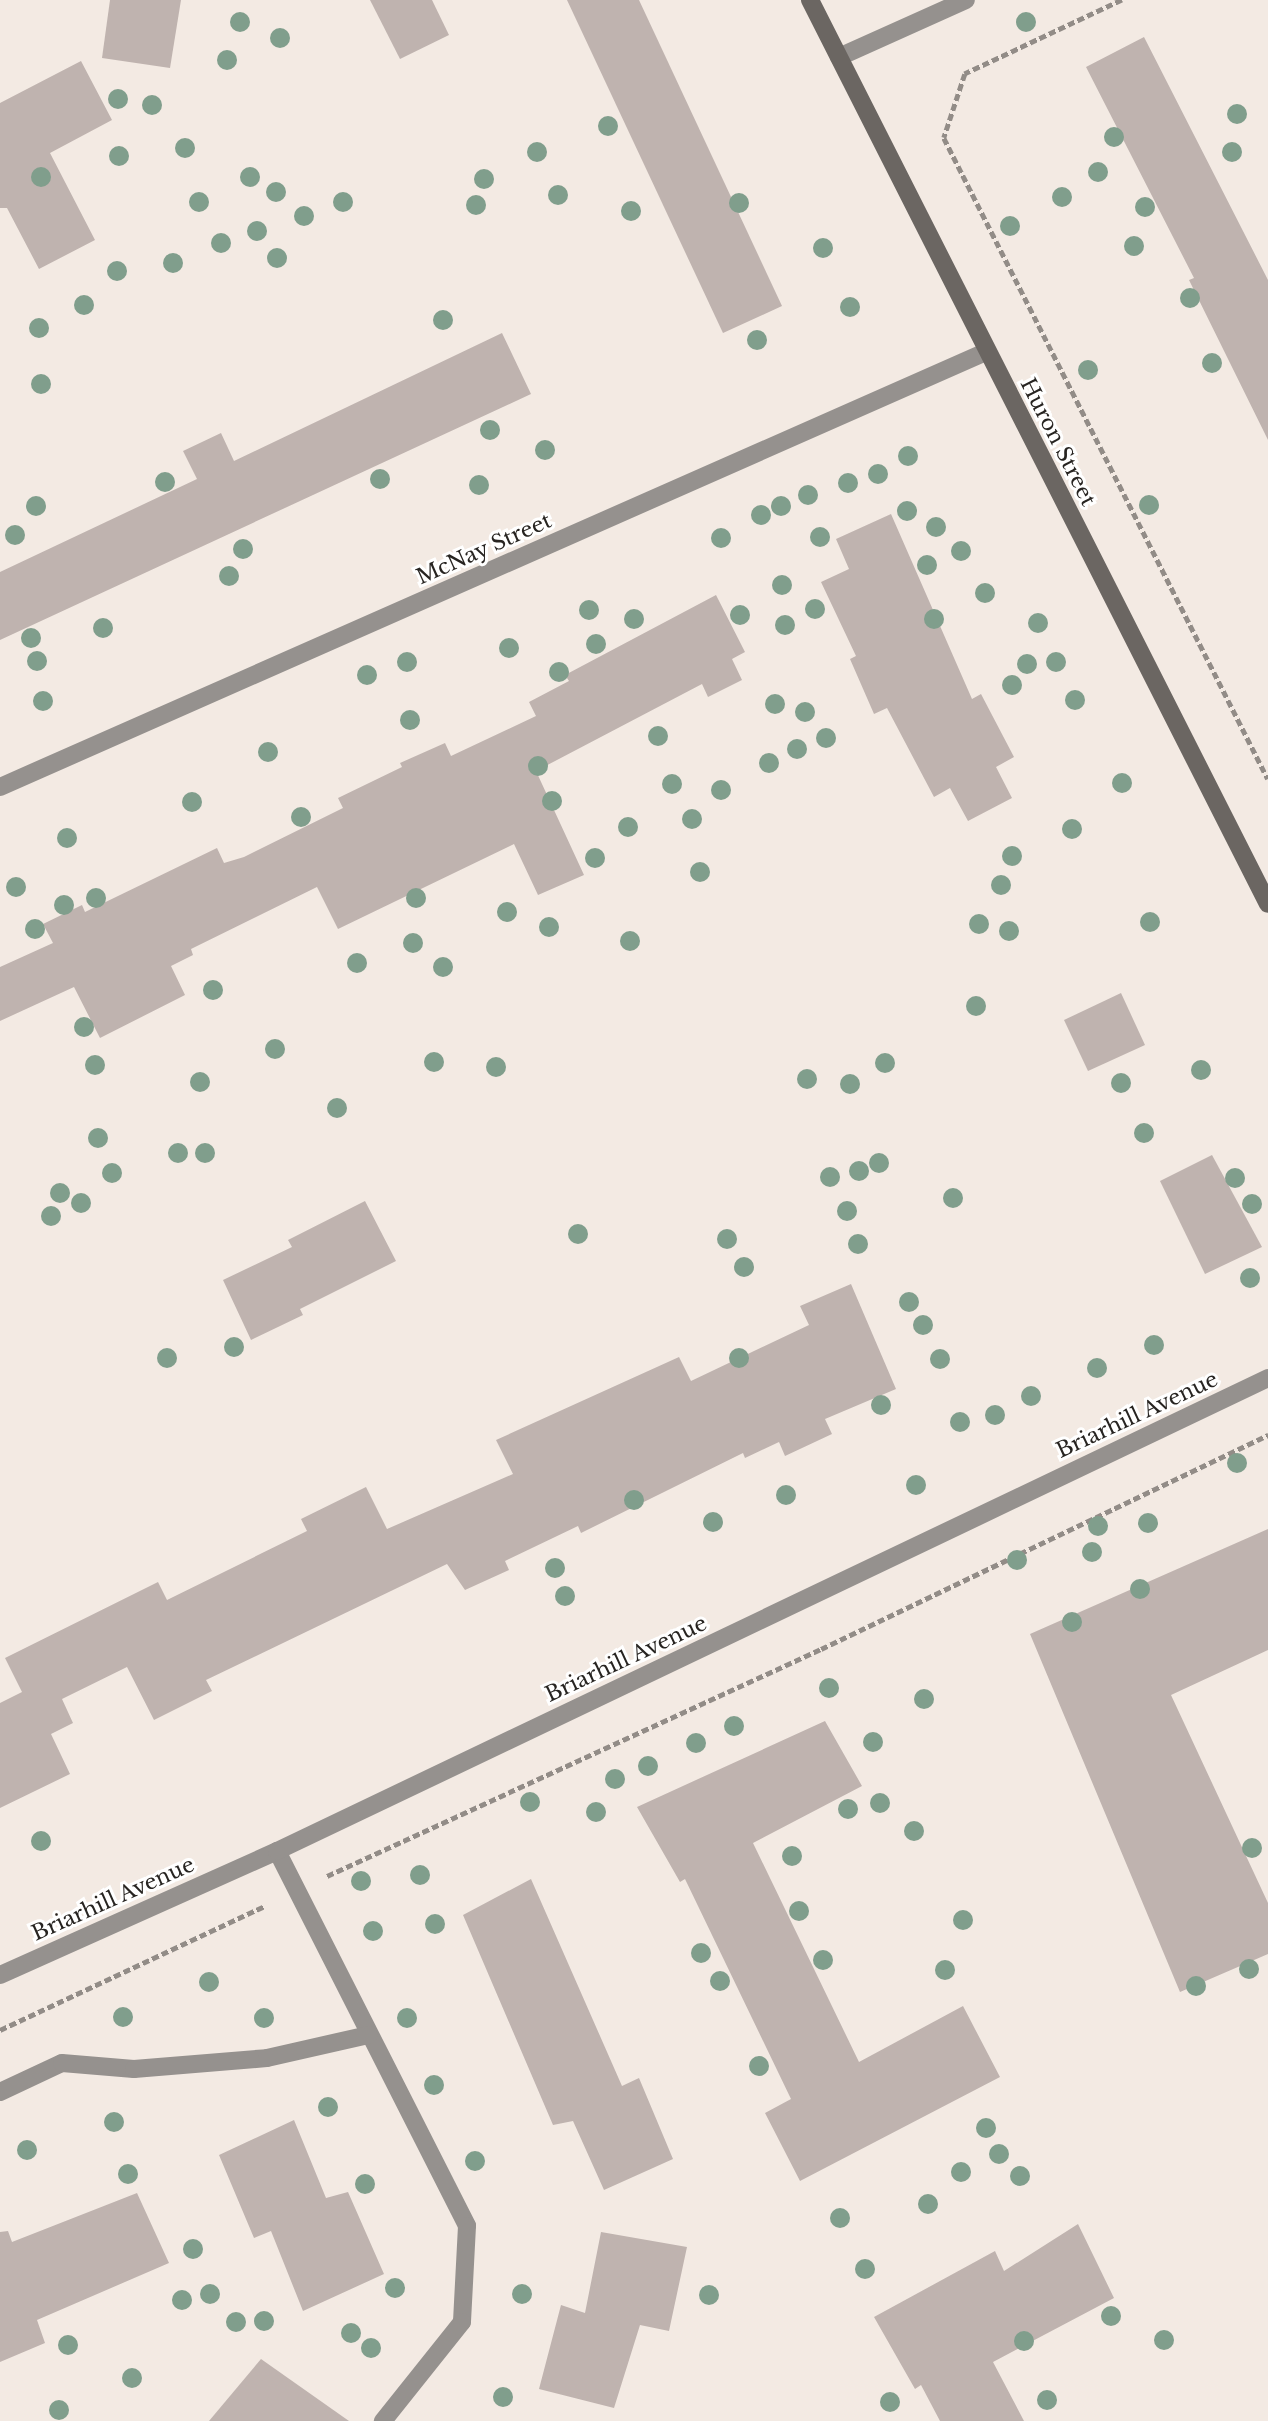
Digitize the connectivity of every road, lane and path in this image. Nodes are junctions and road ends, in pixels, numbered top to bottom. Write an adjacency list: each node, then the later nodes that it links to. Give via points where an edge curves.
1 (810, 0): 4 (main road, Huron Street)
2 (966, 0): 4 (street)
3 (1122, 0): 6 (path, via 965,74 944,138)
4 (839, 57): 5 (main road, Huron Street)
5 (986, 352): 7 (street, McNay Street); 8 (main road, Huron Street)
6 (1268, 779)
7 (0, 787)
8 (1268, 904)
9 (1268, 1378): 11 (street, Briarhill Avenue)
10 (1268, 1435): 12 (path, via 821,1649)
11 (276, 1851): 12 (street); 13 (street, Briarhill Avenue)
12 (297, 1891): 14 (path); 15 (street)
13 (0, 1975)
14 (0, 2030)
15 (369, 2035): 16 (street, via 240,2060 134,2069 62,2063); 17 (street, via 467,2226 462,2322)
16 (0, 2092)
17 (383, 2421)

